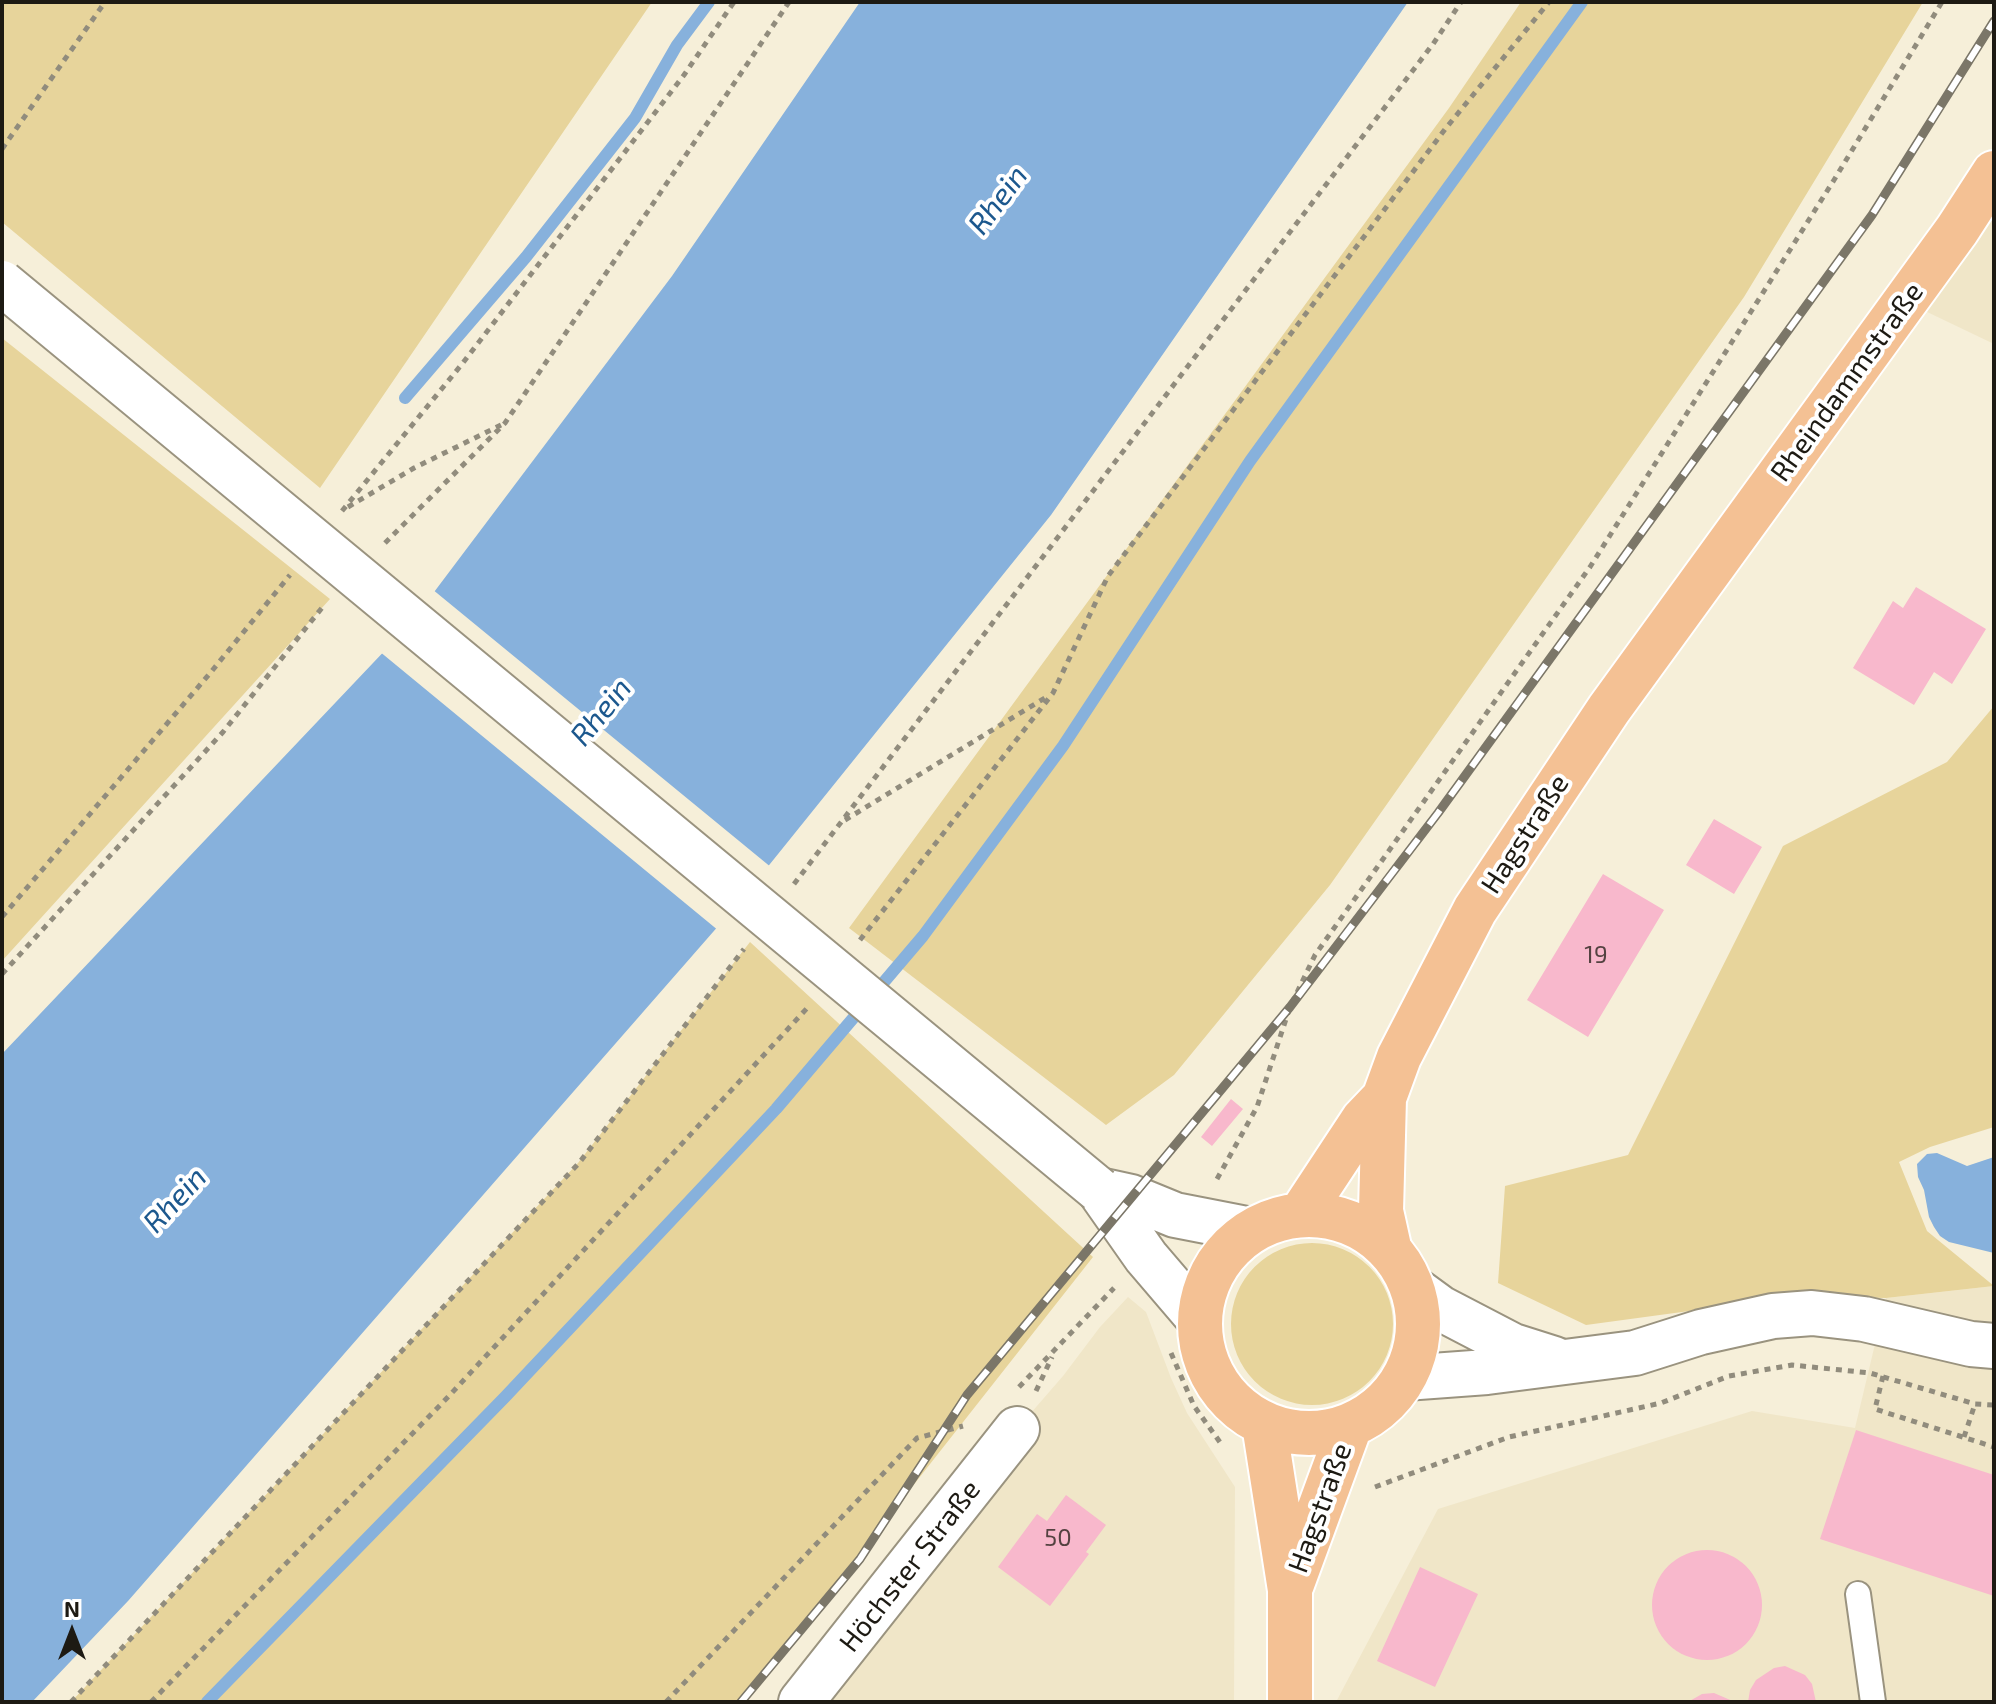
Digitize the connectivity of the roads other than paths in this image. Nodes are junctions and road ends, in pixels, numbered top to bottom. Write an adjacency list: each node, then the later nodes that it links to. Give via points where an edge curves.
1 (1994, 173): 3 (main road, Rheindammstraße)
2 (2, 283): 5 (main road, bridge)
3 (1697, 588): 4 (main road, Hagstraße, via 1475,910 1399,1057)
4 (1384, 1098): 6 (main road, Hagstraße, via 1363,1120); 8 (main road, Hagstraße, via 1381,1211)
5 (1099, 1190): 7 (main road, via 1175,1215); 10 (main road, via 1146,1257)
6 (1301, 1214): 7 (main road, Hagstraße); 8 (main road, Hagstraße, via 1333,1216 1363,1227)
7 (1252, 1230): 10 (main road, Hagstraße, via 1224,1254)
8 (1389, 1247): 9 (main road, Hagstraße)
9 (1414, 1289): 12 (main road, Hagstraße, via 1513,1346); 13 (main road, Hagstraße, via 1420,1319 1417,1350)
10 (1184, 1333): 15 (main road, Hagstraße, via 1203,1352 1216,1381 1237,1406)
11 (1994, 1346): 12 (main road, Hagstraße, via 1812,1313 1744,1322 1635,1353)
12 (1560, 1361): 13 (main road, Hagstraße)
13 (1405, 1378): 16 (main road, Hagstraße, via 1382,1406)
14 (1013, 1413): 19 (main road, Höchster Straße)
15 (1264, 1424): 16 (main road, Hagstraße, via 1322,1433); 17 (main road, Hagstraße)
16 (1350, 1426): 17 (main road, Hagstraße)
17 (1290, 1590): 20 (main road, Hagstraße)
18 (1858, 1594): 21 (lane)
19 (801, 1702)
20 (1290, 1702)
21 (1873, 1702)

